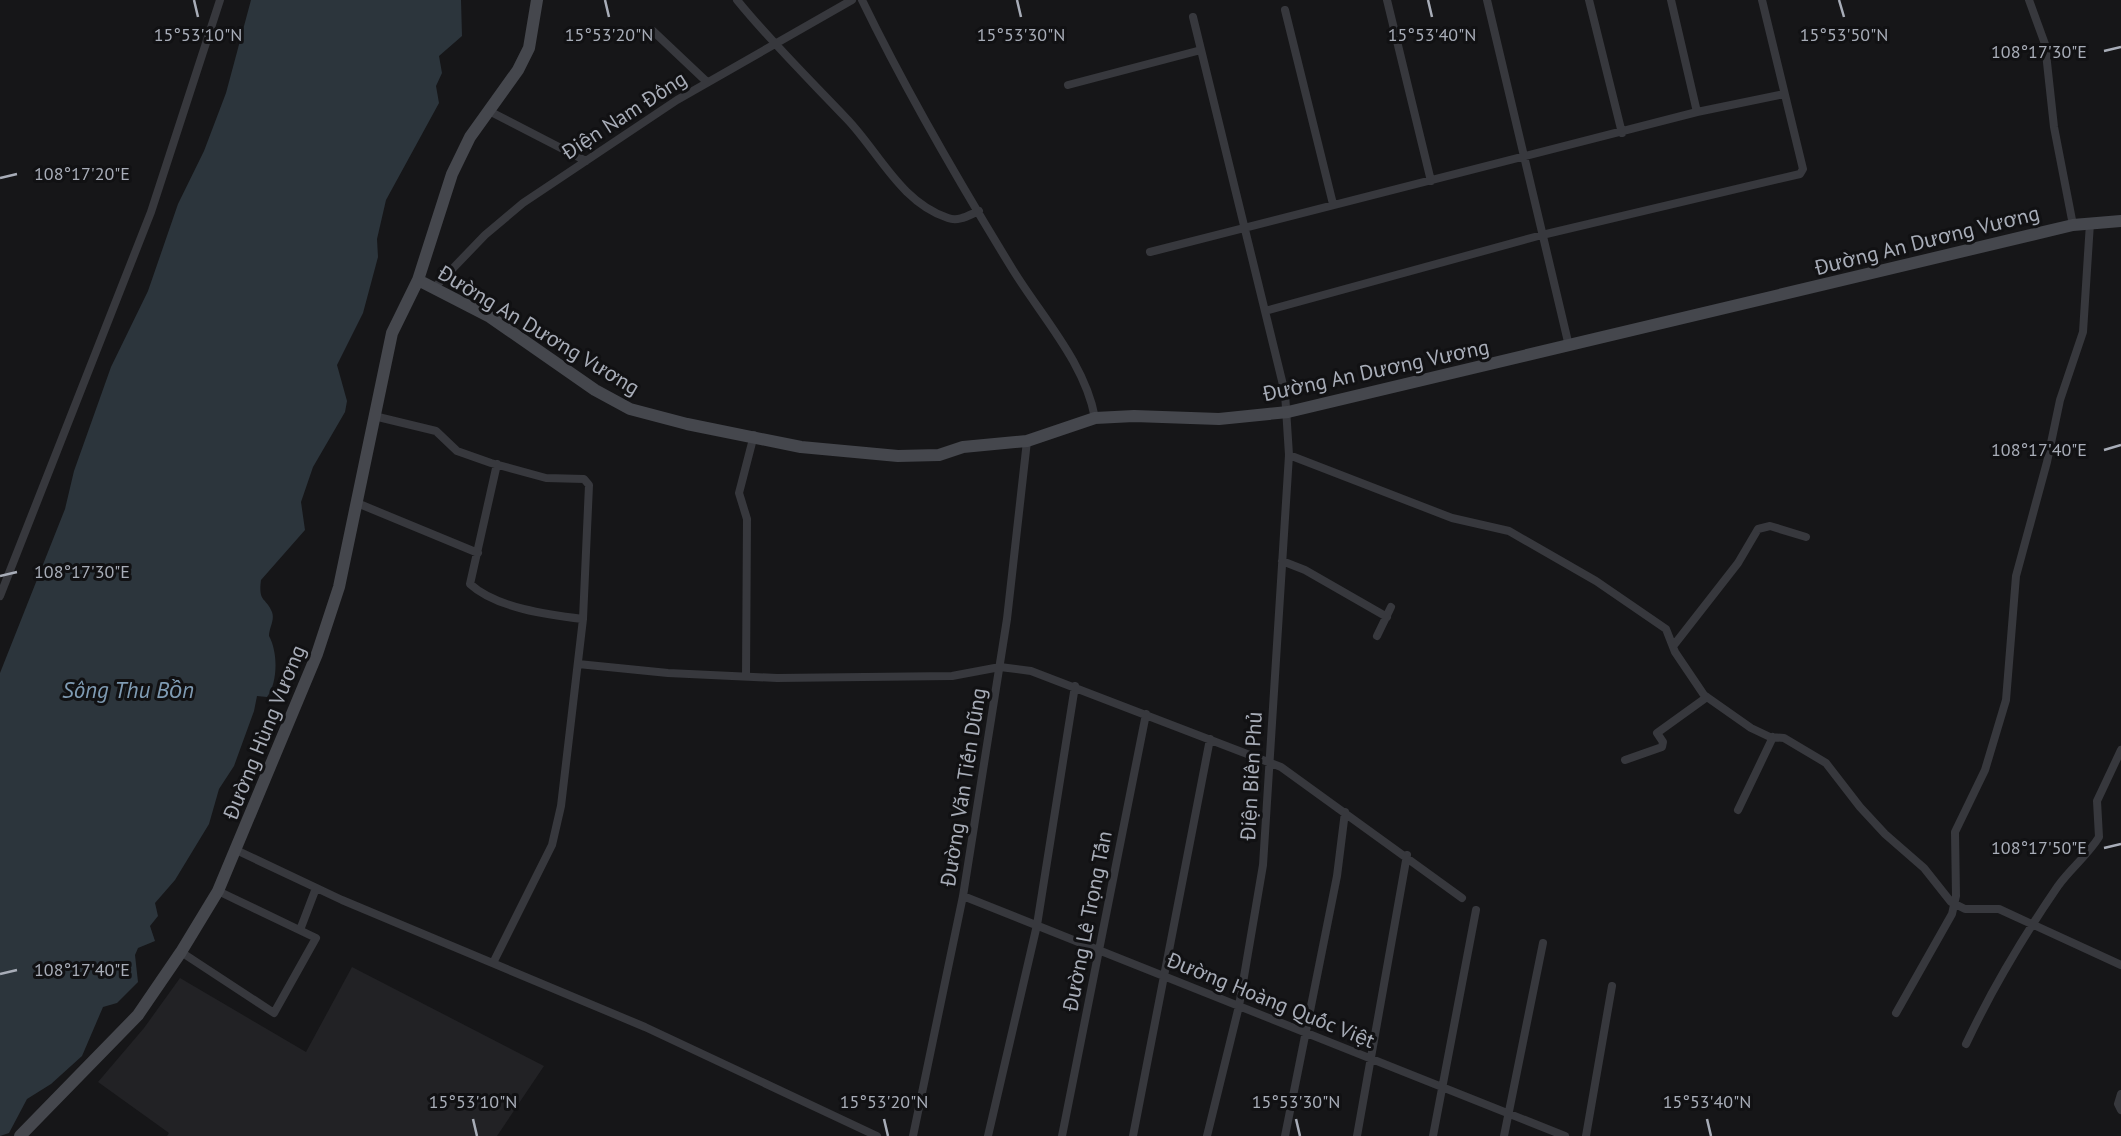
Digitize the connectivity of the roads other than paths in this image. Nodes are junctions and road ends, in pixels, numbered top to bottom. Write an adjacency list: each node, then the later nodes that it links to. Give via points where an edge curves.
1 (220, 0): 49 (street, via 150,212)
2 (537, 0): 20 (main road, Đường Hùng Vương, via 529,48)
3 (737, 0): 15 (street)
4 (852, 0): 15 (street, Điện Nam Đông)
5 (862, 0): 27 (street, via 898,75)
6 (1387, 0): 25 (street)
7 (1487, 0): 23 (street)
8 (1589, 0): 22 (street)
9 (1671, 0): 21 (street)
10 (1762, 0): 19 (street)
11 (2028, 0): 30 (street, via 2045,44 2054,127)
12 (1285, 10): 26 (street)
13 (1193, 17): 16 (street, Điện Biên Phủ)
14 (653, 31): 17 (street)
15 (772, 44): 17 (street, Điện Nam Đông); 27 (street, via 849,121 907,194 947,218 964,218)
16 (1201, 50): 18 (street); 31 (street, Điện Biên Phủ)
17 (707, 82): 24 (street, Điện Nam Đông)
18 (1068, 85)
19 (1784, 94): 21 (street); 32 (street, via 1803,169 1800,174)
20 (489, 111): 24 (street); 34 (main road, Đường Hùng Vương, via 452,174)
21 (1698, 112): 22 (street)
22 (1622, 133): 23 (street)
23 (1526, 157): 25 (street); 32 (street)
24 (586, 161): 35 (street, Điện Nam Đông, via 523,203)
25 (1431, 181): 26 (street)
26 (1334, 204): 31 (street)
27 (979, 211): 40 (street, via 1085,381)
28 (2121, 221): 29 (main road, Đường An Dương Vương)
29 (2090, 223): 30 (main road, Đường An Dương Vương); 74 (street, via 2083,332 2060,400 2013,588 2006,701 1985,770 1954,837)
30 (2073, 225): 37 (main road, Đường An Dương Vương)
31 (1244, 228): 33 (street); 36 (street, Điện Biên Phủ)
32 (1542, 235): 36 (street); 37 (street)
33 (1150, 252)
34 (418, 280): 35 (main road, Đường An Dương Vương); 39 (main road, Đường Hùng Vương, via 392,333)
35 (435, 287): 41 (main road, Đường An Dương Vương, via 490,317 630,409)
36 (1265, 311): 38 (street, Điện Biên Phủ)
37 (1569, 346): 38 (main road, Đường An Dương Vương)
38 (1288, 412): 40 (main road, Đường An Dương Vương, via 1219,419); 43 (street, Điện Biên Phủ)
39 (374, 416): 44 (street, via 436,431 457,451); 45 (main road, Đường Hùng Vương)
40 (1095, 418): 42 (main road, Đường An Dương Vương)
41 (754, 435): 42 (main road, Đường An Dương Vương, via 801,446 898,456 939,455 962,447); 57 (street, via 739,498 747,519)
42 (1027, 441): 56 (street, Đường Văn Tiến Dũng)
43 (1289, 455): 48 (street, Điện Biên Phủ); 54 (street, via 1452,518 1509,531 1666,628)
44 (497, 464): 47 (street); 52 (street, via 545,478 584,479 588,483)
45 (357, 503): 47 (street); 68 (main road, Đường Hùng Vương, via 339,587 317,654)
46 (1806, 537): 54 (street, via 1770,526 1758,529 1738,563)
47 (478, 553): 52 (street, via 469,581 474,587 540,614)
48 (1282, 561): 51 (street); 65 (street, Điện Biên Phủ)
49 (0, 596)
50 (1391, 607): 51 (street)
51 (1387, 617): 53 (street)
52 (583, 619): 55 (street)
53 (1377, 636)
54 (1674, 645): 59 (street)
55 (578, 664): 57 (street); 82 (street, via 562,806 552,845)
56 (1000, 667): 57 (street, via 952,676); 58 (street); 72 (street, Đường Văn Tiến Dũng)
57 (746, 677)
58 (1075, 685): 60 (street); 77 (street)
59 (1707, 697): 61 (street, via 1751,728); 64 (street, via 1657,733 1663,746)
60 (1146, 713): 62 (street); 80 (street, Đường Lê Trọng Tấn)
61 (1773, 737): 66 (street); 74 (street, via 1784,738 1826,764 1877,825)
62 (1210, 739): 65 (street); 84 (street)
63 (2121, 750): 76 (street, via 2097,801 2099,837)
64 (1625, 760)
65 (1269, 761): 67 (street); 86 (street, Điện Biên Phủ, via 1263,865)
66 (1738, 810)
67 (1345, 812): 69 (street); 88 (street, via 1337,876)
68 (236, 850): 70 (street); 71 (main road, Đường Hùng Vương)
69 (1407, 855): 73 (street); 90 (street)
70 (316, 888): 78 (street); 82 (street)
71 (218, 891): 78 (street); 81 (main road, Đường Hùng Vương)
72 (963, 896): 77 (street, Đường Hoàng Quốc Việt); 97 (street, Đường Văn Tiến Dũng)
73 (1462, 898)
74 (1955, 904): 76 (street, via 1965,909 1999,909); 87 (street)
75 (1476, 910): 91 (street)
76 (2033, 924): 83 (street); 89 (street, via 1997,979)
77 (1037, 925): 80 (street, Đường Hoàng Quốc Việt); 98 (street)
78 (300, 930): 81 (street, via 316,938 274,1013)
79 (1543, 943): 94 (street)
80 (1100, 950): 84 (street, Đường Hoàng Quốc Việt); 99 (street, Đường Lê Trọng Tấn)
81 (181, 953): 95 (main road, Đường Hùng Vương, via 138,1015)
82 (493, 964): 96 (street, via 645,1027)
83 (2121, 965)
84 (1164, 976): 86 (street, Đường Hoàng Quốc Việt); 100 (street)
85 (1612, 986): 107 (street)
86 (1238, 1006): 88 (street, Đường Hoàng Quốc Việt); 101 (street, Điện Biên Phủ)
87 (1896, 1013)
88 (1304, 1032): 90 (street, Đường Hoàng Quốc Việt); 102 (street)
89 (1966, 1044)
90 (1370, 1058): 91 (street, Đường Hoàng Quốc Việt); 103 (street)
91 (1444, 1088): 94 (street, Đường Hoàng Quốc Việt); 104 (street)
92 (2121, 1094): 93 (street)
93 (2121, 1110)
94 (1509, 1114): 105 (street); 106 (street, Đường Hoàng Quốc Việt)
95 (20, 1136)
96 (877, 1136)
97 (913, 1136)
98 (988, 1136)
99 (1062, 1136)
100 (1133, 1136)
101 (1207, 1136)
102 (1285, 1136)
103 (1357, 1136)
104 (1433, 1136)
105 (1504, 1136)
106 (1565, 1136)
107 (1586, 1136)

